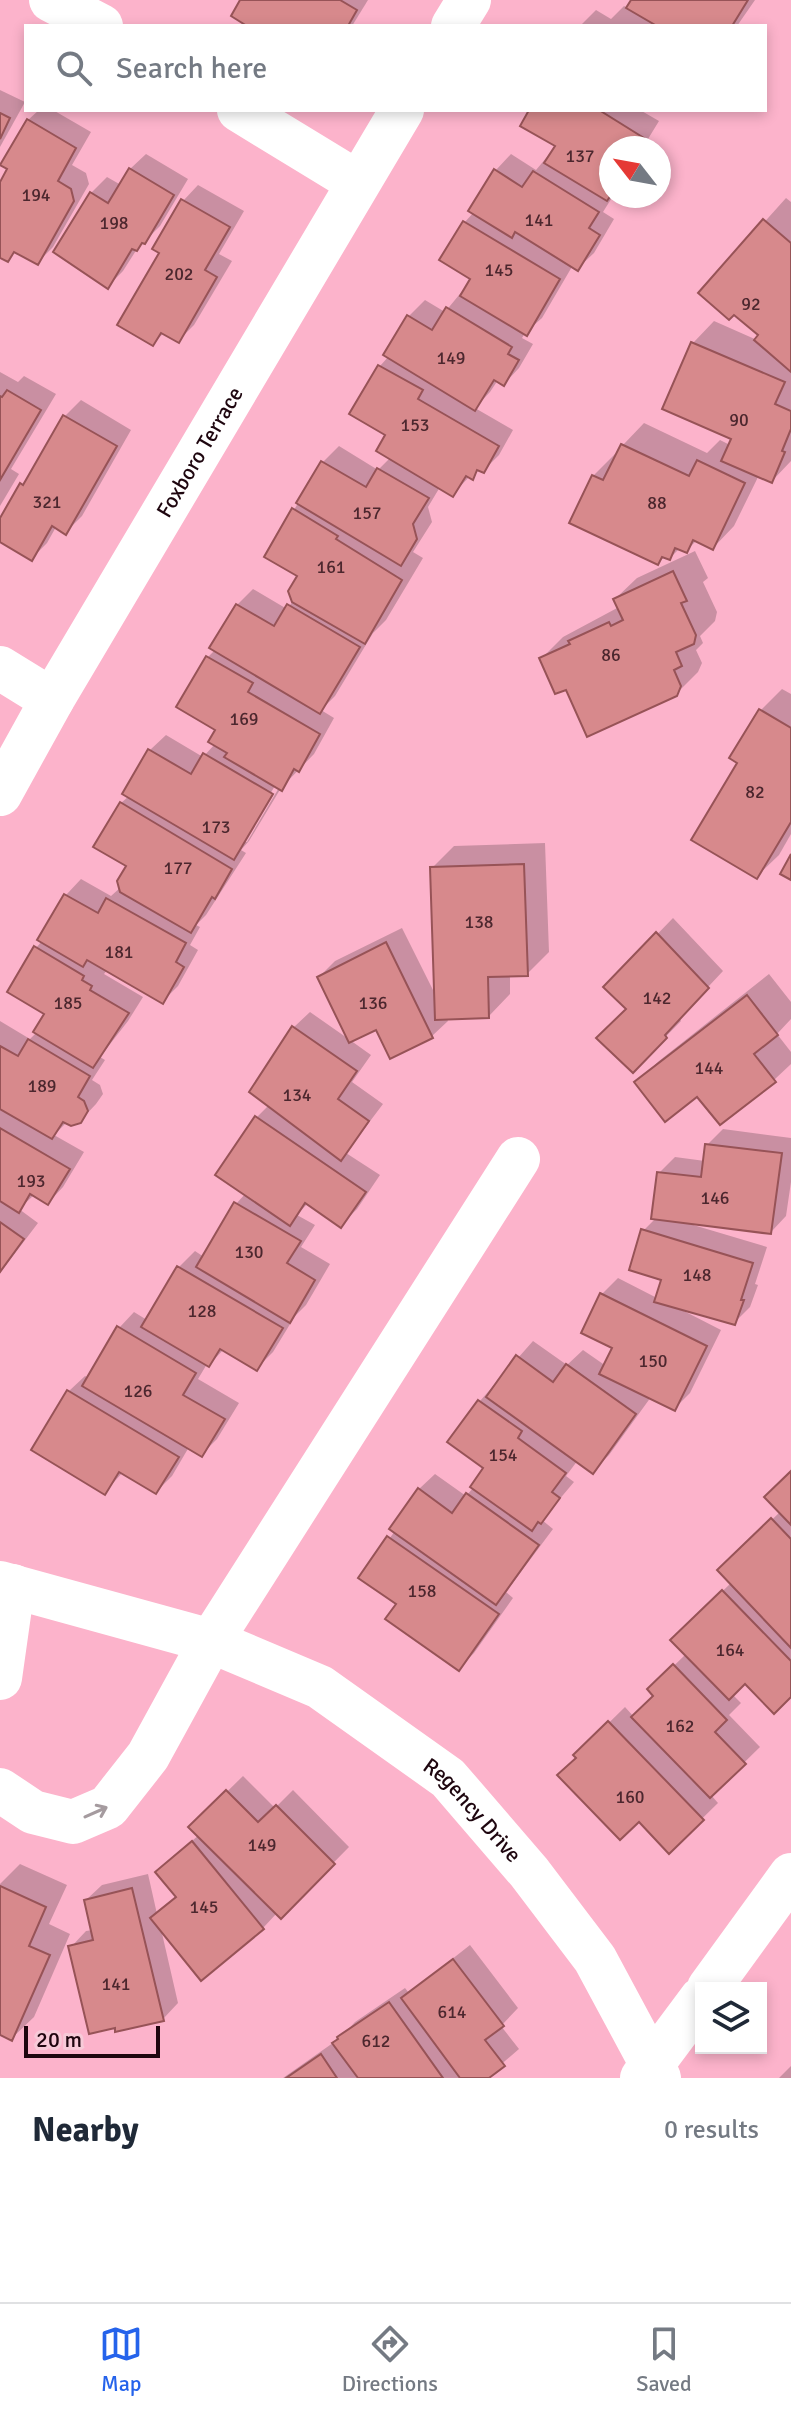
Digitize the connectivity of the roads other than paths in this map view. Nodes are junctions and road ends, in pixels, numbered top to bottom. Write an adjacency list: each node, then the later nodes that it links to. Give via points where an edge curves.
1 (51, 0): 3 (street)
2 (469, 0): 4 (street)
3 (97, 24)
4 (454, 24)
5 (242, 112): 7 (street)
6 (401, 112): 7 (street, Foxboro Terrace)
7 (357, 182): 9 (street, Foxboro Terrace)
8 (0, 668): 9 (street)
9 (52, 700): 10 (street, Foxboro Terrace)
10 (0, 794)
11 (518, 1159): 13 (street)
12 (7, 1584): 13 (street, Regency Drive); 14 (street, Regency Drive)
13 (211, 1641): 15 (street, one-way to 13, via 33,1812 73,1822 108,1807 148,1756); 19 (street, Regency Drive, via 320,1687 448,1778 595,1959)
14 (0, 1678)
15 (0, 1790)
16 (791, 1875): 17 (street)
17 (713, 1982)
18 (695, 2008): 19 (street, Regency Drive)
19 (651, 2074)

